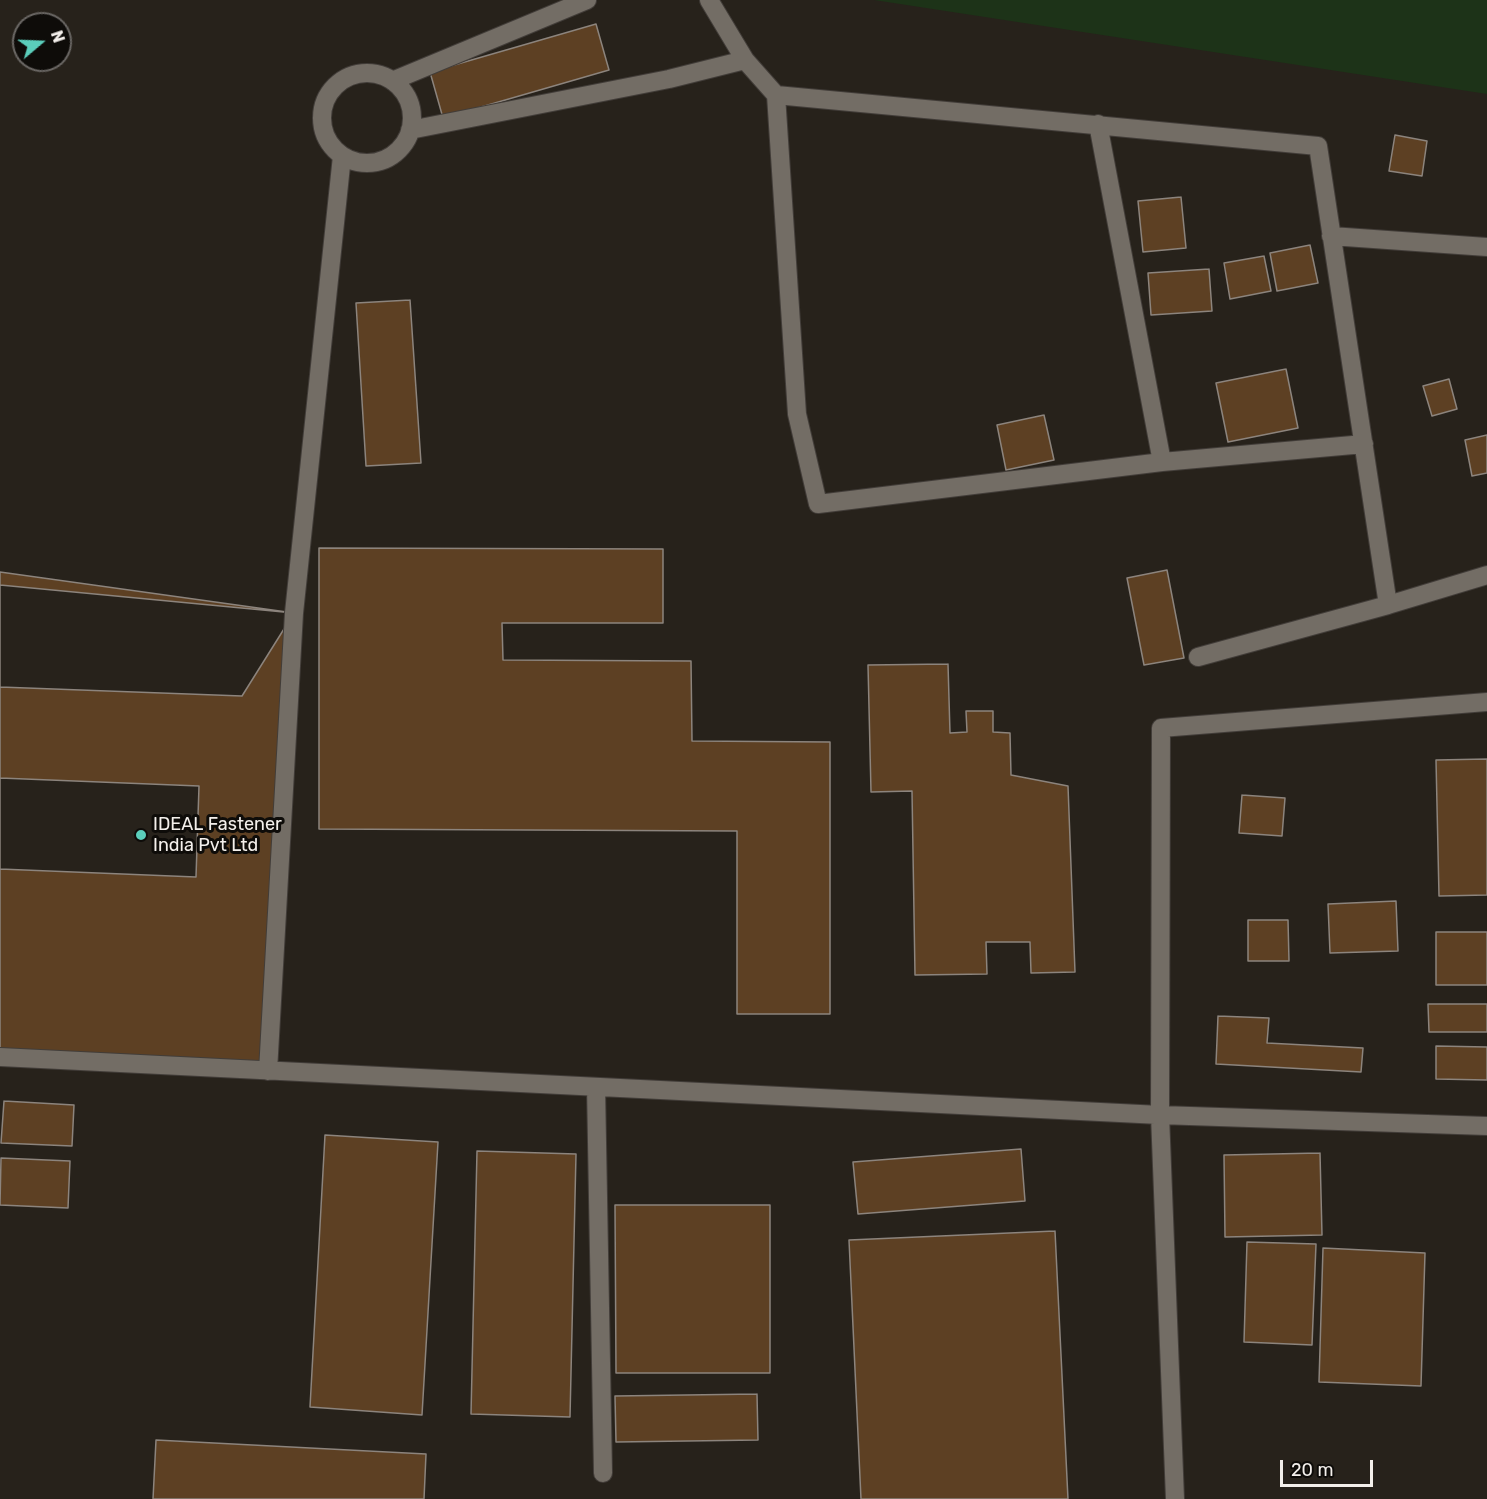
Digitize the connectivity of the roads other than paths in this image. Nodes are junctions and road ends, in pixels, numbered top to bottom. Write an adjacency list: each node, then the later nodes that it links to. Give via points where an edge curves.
1 (587, 0): 4 (street)
2 (708, 0): 3 (street)
3 (745, 60): 5 (street); 7 (street, via 669,79)
4 (392, 81): 7 (street, via 409,104); 8 (street, via 362,73 347,77 330,94 322,115 324,131)
5 (776, 95): 6 (street); 12 (street, via 797,414 818,504)
6 (1098, 124): 9 (street, via 1318,146); 12 (street)
7 (410, 130): 8 (street, via 405,143 383,160 357,162)
8 (342, 156): 18 (street, via 294,612)
9 (1331, 236): 10 (street); 11 (street)
10 (1487, 247)
11 (1364, 444): 12 (street); 14 (street)
12 (1162, 462)
13 (1487, 575): 14 (street)
14 (1388, 605): 15 (street)
15 (1198, 657)
16 (1487, 702): 20 (street, via 1161,728)
17 (0, 1057): 18 (street)
18 (268, 1071): 19 (street)
19 (596, 1086): 20 (street); 22 (street)
20 (1160, 1115): 21 (street); 23 (street)
21 (1487, 1126)
22 (603, 1473)
23 (1175, 1499)

